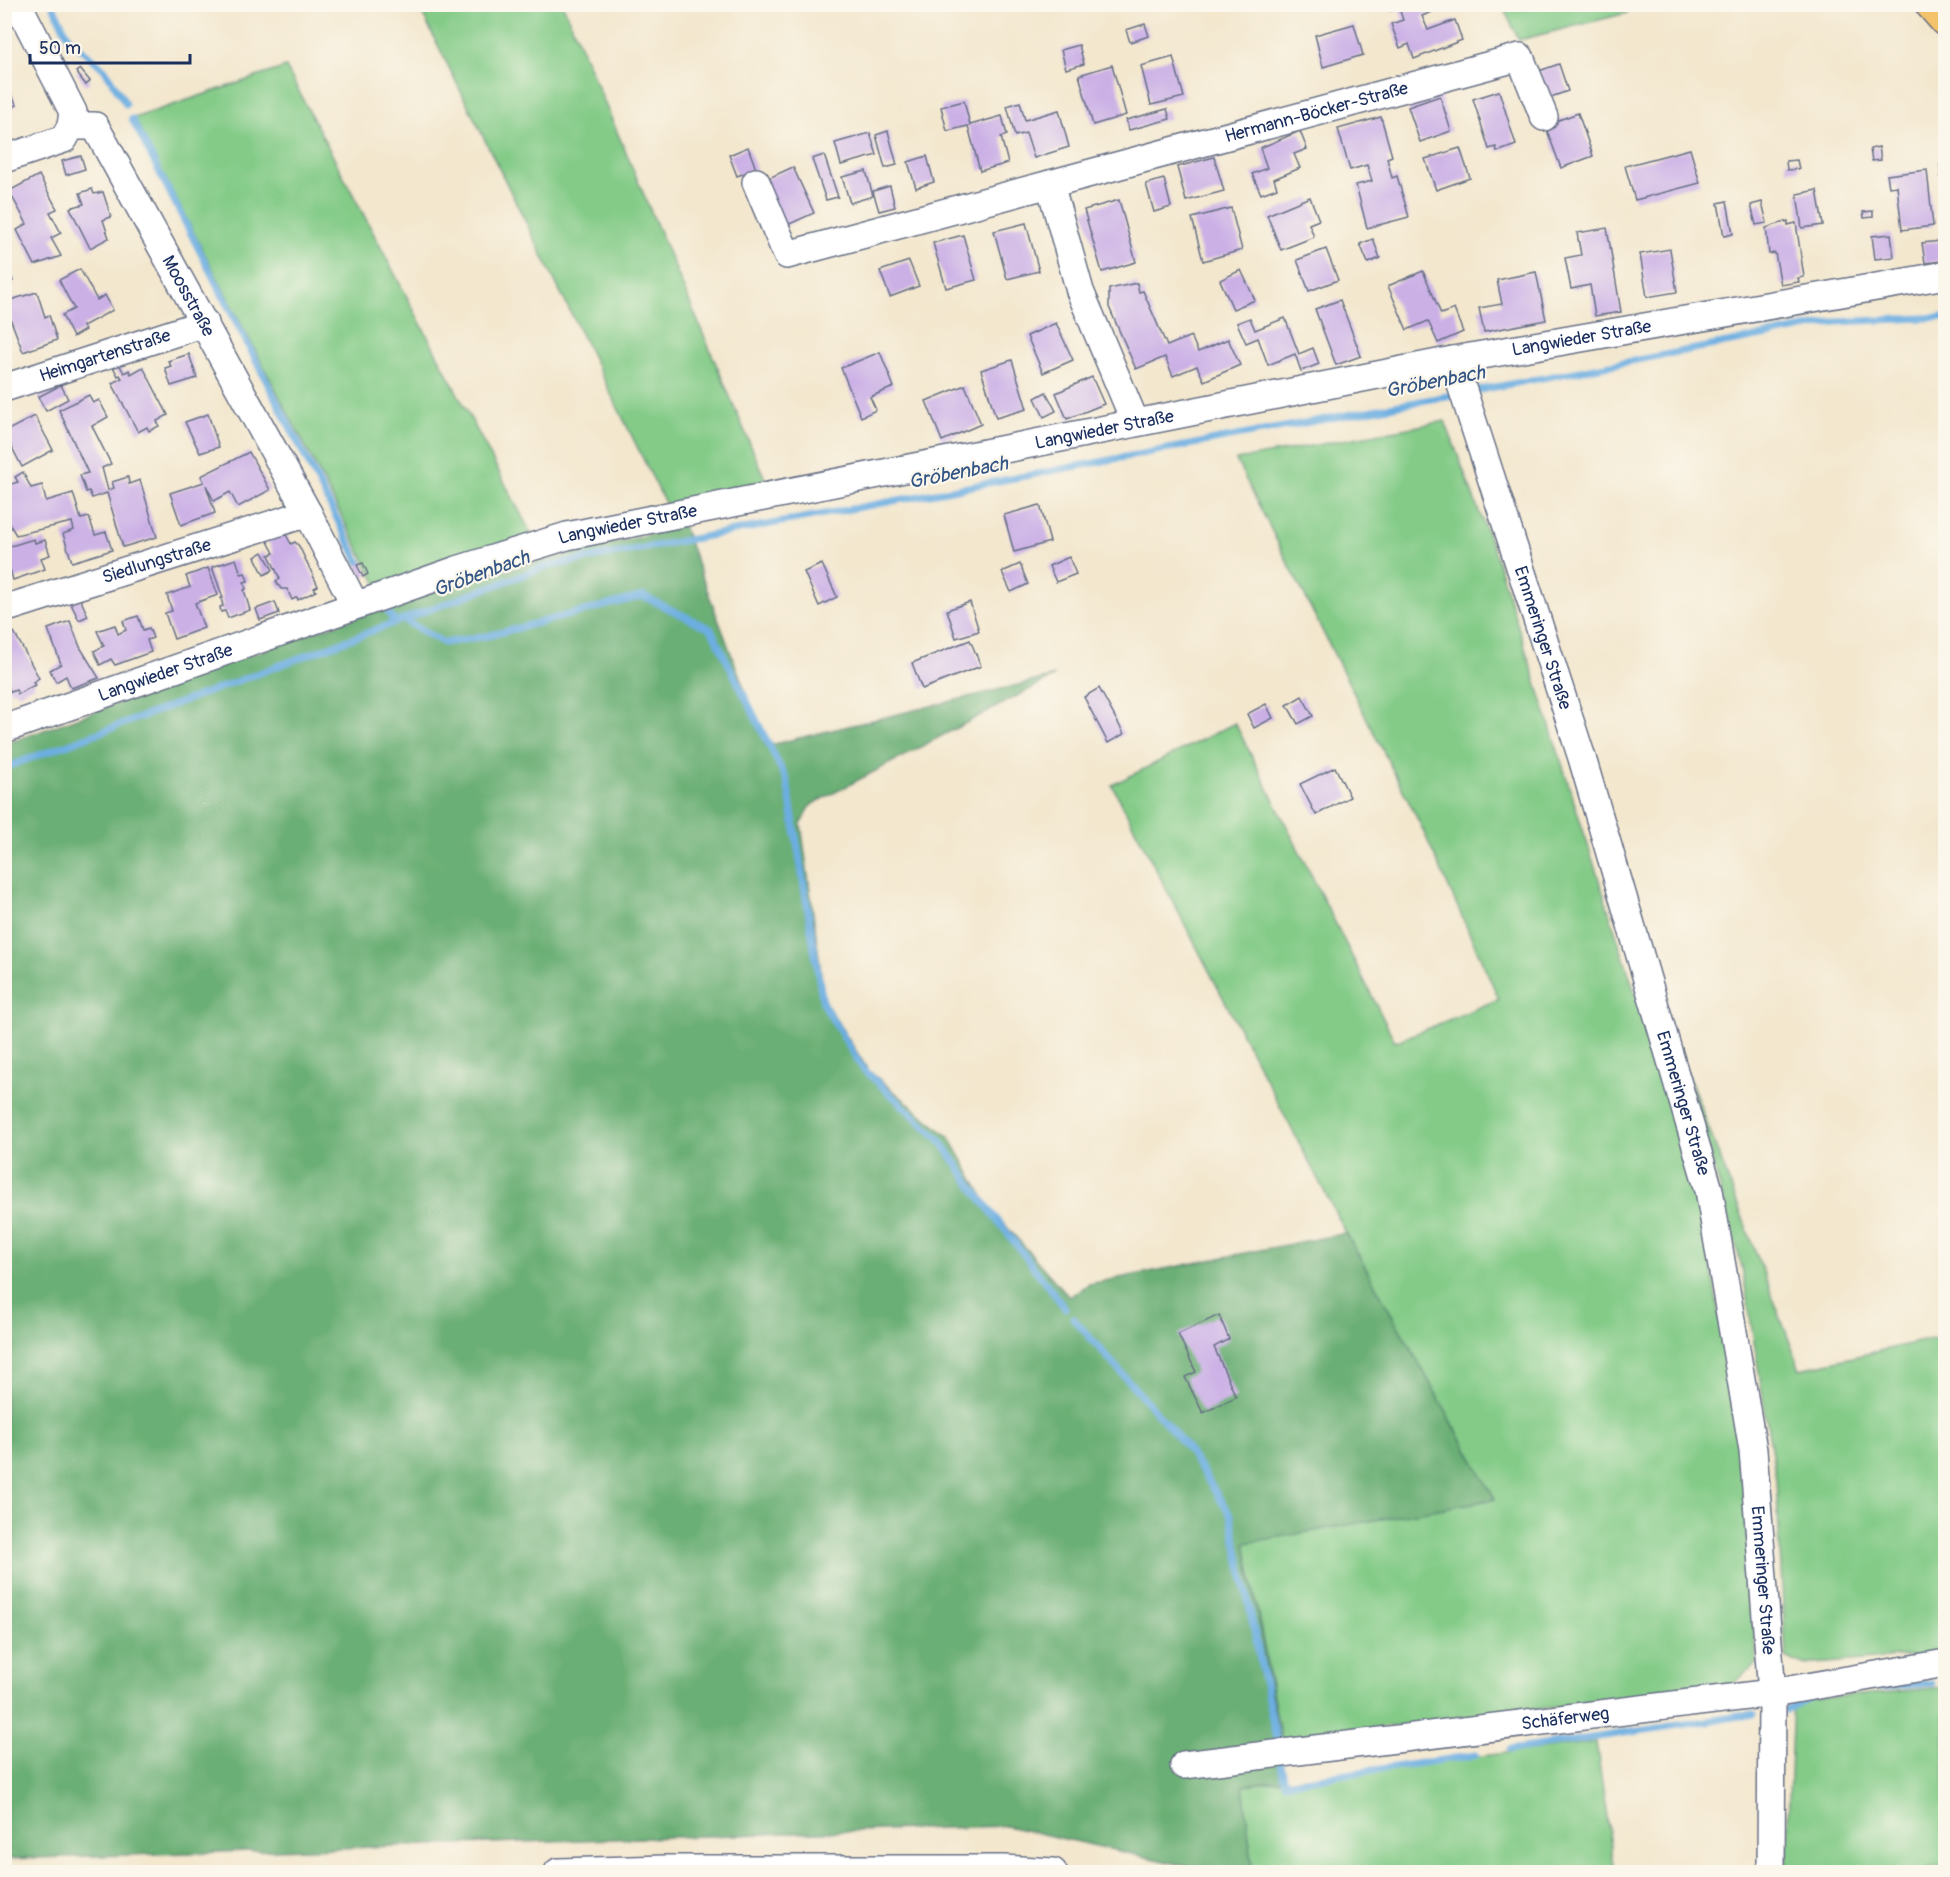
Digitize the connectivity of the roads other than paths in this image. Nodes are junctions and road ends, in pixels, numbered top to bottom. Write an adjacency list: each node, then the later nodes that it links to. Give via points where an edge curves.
1 (18, 4): 5 (street, via 69,101 73,112)
2 (1932, 4): 3 (highway)
3 (1946, 20)
4 (1544, 117): 8 (street, Hermann-Böcker-Straße, via 1520,57)
5 (71, 126): 6 (street, via 64,139); 10 (street, Moosstraße, via 95,126)
6 (4, 159)
7 (756, 182): 8 (street, Hermann-Böcker-Straße, via 786,255)
8 (1050, 184): 13 (street, via 1080,291)
9 (1946, 275): 11 (street, Langwieder Straße)
10 (205, 323): 12 (street, Heimgartenstraße); 14 (street, Moosstraße)
11 (1456, 369): 13 (street, Langwieder Straße); 19 (street, Emmeringer Straße, via 1582,758 1709,1190 1754,1450)
12 (4, 388)
13 (1135, 422): 15 (street, Langwieder Straße, via 567,536)
14 (308, 513): 15 (street, Moosstraße); 16 (street, Siedlungstraße)
15 (355, 605): 17 (street, Langwieder Straße)
16 (4, 609)
17 (4, 729)
18 (1946, 1663): 19 (street, Schäferweg)
19 (1772, 1693): 20 (street, Schäferweg); 23 (street, Emmeringer Straße)
20 (1184, 1765)
21 (558, 1872): 22 (street)
22 (1053, 1872)
23 (1771, 1872)

